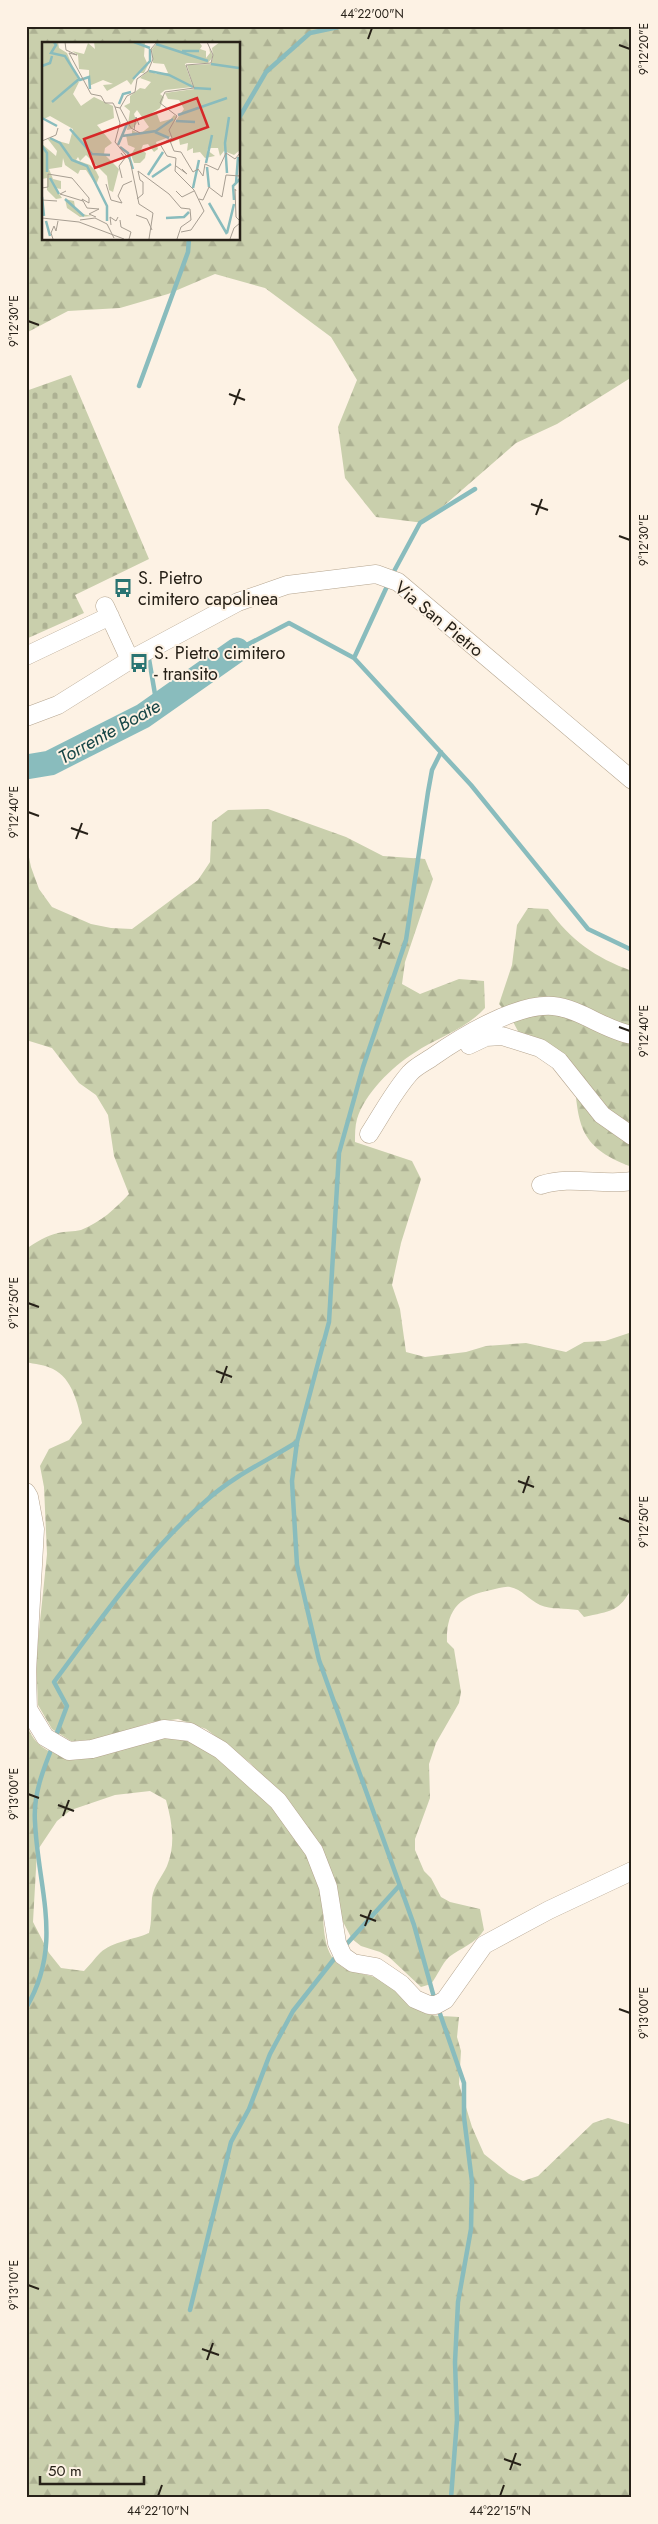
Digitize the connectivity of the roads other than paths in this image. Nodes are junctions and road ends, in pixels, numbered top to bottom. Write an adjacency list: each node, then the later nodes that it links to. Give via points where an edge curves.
1 (26, 656): 2 (street, via 107,611)
2 (130, 660): 3 (street, Via San Pietro, via 74,696 40,713); 4 (street, Via San Pietro, via 238,602 287,585 376,574 398,582)
3 (26, 716)
4 (632, 780)
5 (632, 1035): 6 (street, via 555,1006 536,1006 491,1022)
6 (458, 1039): 7 (street, via 410,1072); 8 (street, via 462,1044 470,1045 486,1037 502,1036 540,1048 559,1062 602,1115)
7 (369, 1134)
8 (632, 1136)
9 (632, 1181): 10 (street, via 604,1184 575,1180)
10 (541, 1185)
11 (26, 1492): 12 (street, via 30,1497 35,1529)
12 (30, 1567): 13 (street, via 28,1710 45,1737 69,1751 92,1749 164,1729 190,1732 222,1750 278,1802 314,1851 328,1887 337,1943 344,1956 353,1963 376,1967 401,1984 415,1999 429,2005 445,2000 484,1946)
13 (632, 1870)

